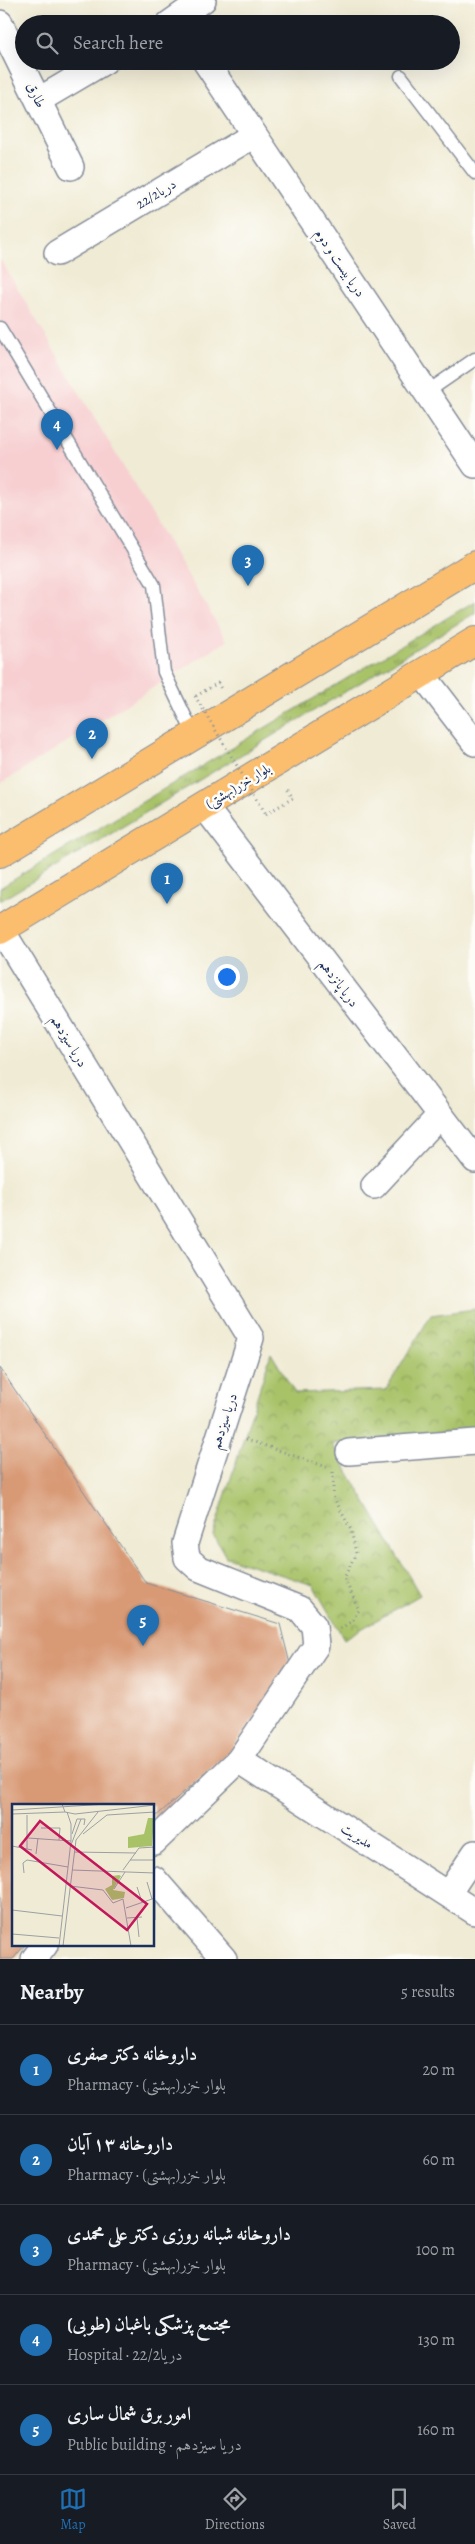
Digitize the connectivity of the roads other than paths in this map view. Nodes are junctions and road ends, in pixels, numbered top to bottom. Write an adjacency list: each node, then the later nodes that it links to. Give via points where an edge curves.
1 (203, 0): 2 (street)
2 (184, 15)
3 (0, 23): 4 (street, طارق)
4 (15, 53)
5 (24, 70): 9 (street, طارق)
6 (90, 70): 9 (street)
7 (211, 70): 10 (street, دریا بیست و دوم)
8 (402, 76): 12 (lane)
9 (39, 100): 11 (street, طارق)
10 (254, 135): 13 (street, دریا22/2); 16 (street, دریا بیست و دوم)
11 (71, 167)
12 (475, 173)
13 (57, 253)
14 (0, 328): 21 (lane, via 154,585 164,672)
15 (475, 358): 16 (lane)
16 (427, 392): 17 (street, دریا بیست و دوم)
17 (475, 465)
18 (472, 568): 21 (main road)
19 (475, 642): 20 (main road, بلوار خزر(بهشتی))
20 (422, 674): 22 (street); 23 (main road, بلوار خزر(بهشتی))
21 (194, 735): 24 (main road)
22 (475, 742)
23 (204, 806): 25 (main road, بلوار خزر(بهشتی)); 26 (street, دریا پانزدهم)
24 (0, 853)
25 (0, 930): 31 (street, دریا سیزدهم, via 251,1338 185,1543 187,1558 198,1568 300,1609 314,1626 316,1646)
26 (440, 1115): 27 (street, دریا پانزدهم); 28 (street)
27 (475, 1160)
28 (374, 1186)
29 (475, 1442): 30 (street)
30 (349, 1452)
31 (240, 1760): 32 (street); 35 (street, مدیریت)
32 (155, 1841)
33 (475, 1853): 35 (street)
34 (155, 1880): 39 (street)
35 (448, 1894): 36 (street, مدیریت)
36 (475, 1912)
37 (44, 1946): 38 (street)
38 (34, 1959)
39 (224, 1959)

